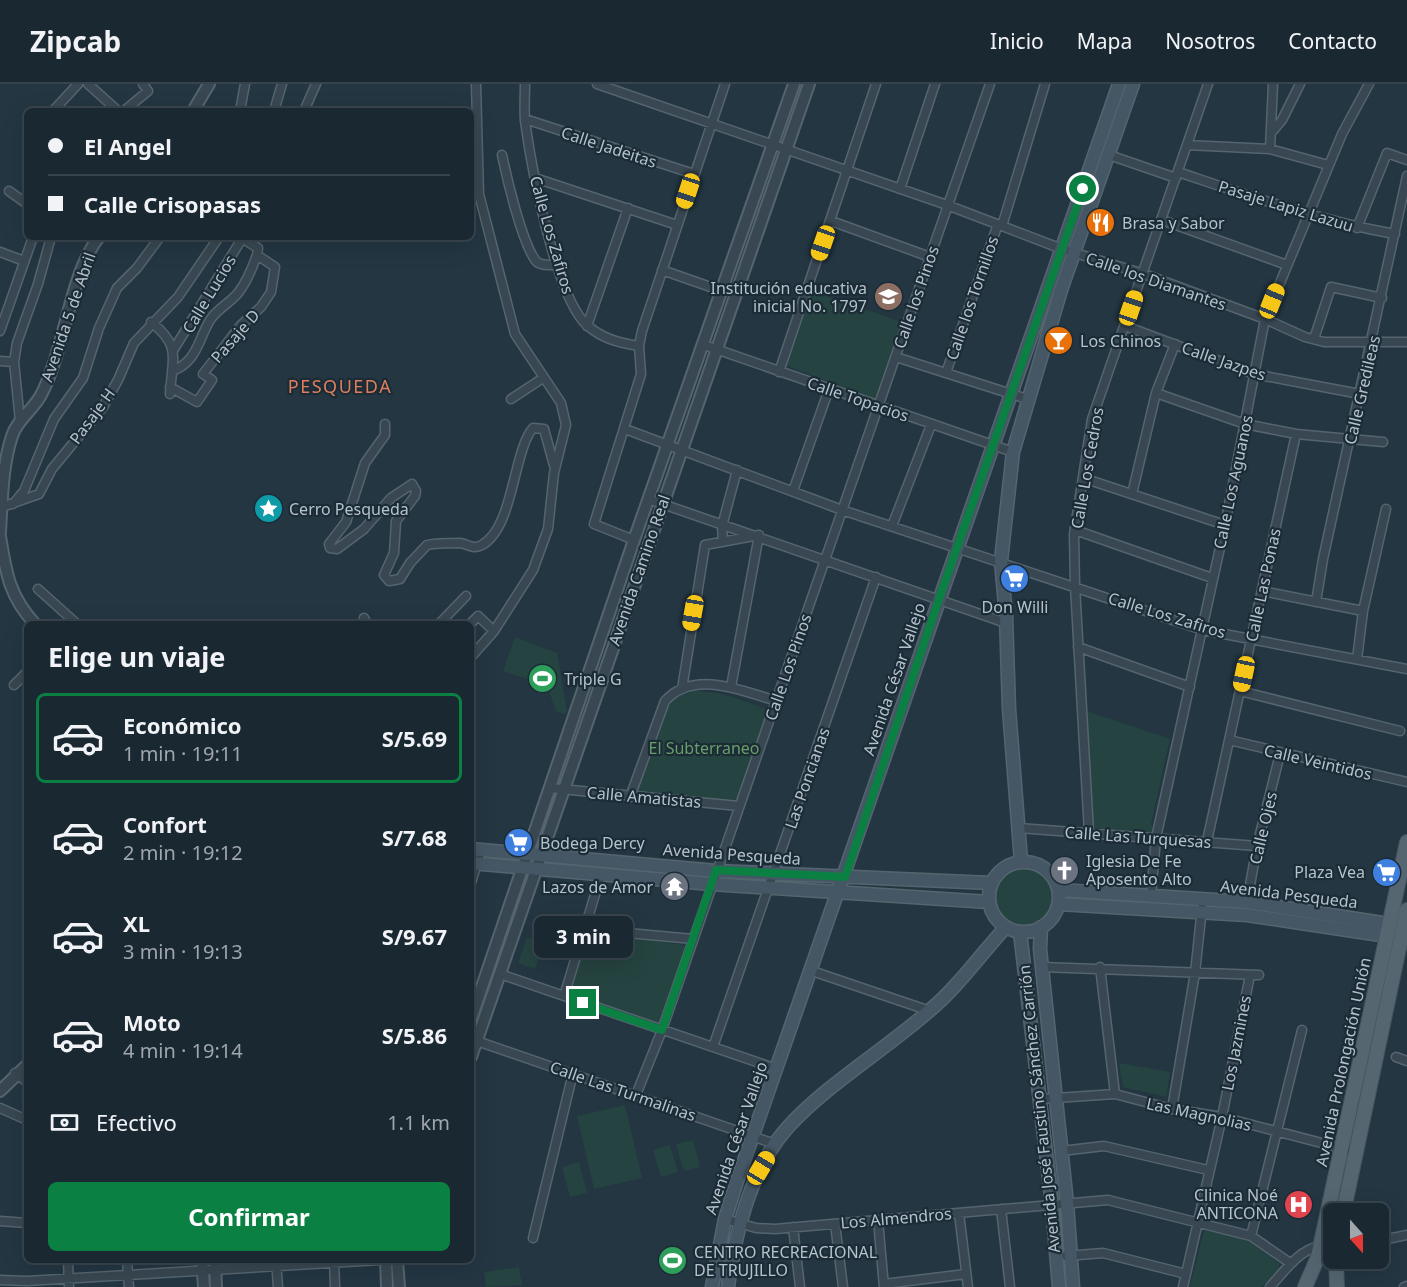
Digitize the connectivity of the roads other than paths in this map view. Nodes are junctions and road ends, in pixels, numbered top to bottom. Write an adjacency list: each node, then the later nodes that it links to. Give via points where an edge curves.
1 (78, 84): 25 (street)
2 (88, 84): 26 (street)
3 (143, 84): 27 (street, via 148,91)
4 (209, 84): 28 (street)
5 (244, 84): 29 (street)
6 (282, 84): 30 (street)
7 (316, 84): 31 (street)
8 (476, 84): 101 (street, via 479,194 515,334)
9 (525, 84): 32 (street, Calle Los Zafiros)
10 (597, 84): 24 (street)
11 (725, 84): 34 (street)
12 (794, 84): 37 (street, Avenida Camino Real)
13 (809, 84): 39 (street, Avenida Camino Real)
14 (876, 84): 44 (street)
15 (935, 84): 50 (street)
16 (990, 84): 53 (street, Calle los Pinos)
17 (1045, 84): 59 (street, Calle los Tornillos)
18 (1119, 84): 33 (main road, Avenida César Vallejo)
19 (1133, 84): 33 (main road, Avenida César Vallejo)
20 (1208, 84): 36 (street, Calle Los Cedros)
21 (1274, 84): 35 (street)
22 (1300, 84): 35 (street, via 1282,120)
23 (1369, 84): 43 (street, Calle Los Aguanos)
24 (617, 87): 34 (street)
25 (56, 108)
26 (115, 108)
27 (128, 108)
28 (195, 108)
29 (240, 108)
30 (275, 108)
31 (305, 108)
32 (525, 119): 46 (street, Calle Jadeitas); 49 (street, Calle Los Zafiros)
33 (1113, 122): 41 (main road, Avenida César Vallejo); 45 (main road, Avenida César Vallejo)
34 (711, 123): 37 (street); 46 (street)
35 (1270, 133): 38 (street)
36 (1187, 145): 38 (street); 47 (street, Calle Los Cedros)
37 (773, 146): 39 (street, Calle los Diamantes); 78 (street, Avenida Camino Real)
38 (1270, 148): 43 (street)
39 (786, 150): 44 (street, Calle los Diamantes); 93 (street, Avenida Camino Real)
40 (502, 155): 74 (street, via 522,229 535,260 539,264)
41 (1108, 155): 45 (main road, Avenida César Vallejo); 47 (street, Pasaje Lapiz Lazuu)
42 (1407, 160): 60 (street, via 1387,153)
43 (1328, 165): 55 (street, Calle Los Aguanos)
44 (848, 171): 50 (street, Calle los Diamantes); 57 (street)
45 (1096, 172): 69 (main road, Avenida César Vallejo)
46 (694, 174): 58 (street)
47 (1177, 175): 55 (street, Pasaje Lapiz Lazuu); 56 (street, Calle Los Cedros)
48 (1407, 176): 61 (street, Calle Gredileas)
49 (535, 178): 54 (street); 74 (street, Calle Los Zafiros)
50 (900, 189): 53 (street, Calle los Diamantes)
51 (9, 191): 52 (street)
52 (24, 202)
53 (947, 205): 59 (street, Calle los Diamantes); 72 (street, Calle los Pinos)
54 (628, 207): 58 (street); 83 (street)
55 (1307, 215): 60 (street, Pasaje Lapiz Lazuu); 75 (street, Calle Los Aguanos)
56 (1162, 220): 75 (street); 77 (street, Calle Los Cedros)
57 (831, 221): 72 (street); 98 (street)
58 (677, 225): 76 (street)
59 (1000, 225): 69 (street, Calle los Diamantes); 99 (street, Calle los Tornillos)
60 (1357, 228): 61 (street, Pasaje Lapiz Lazuu)
61 (1395, 234): 79 (street, Calle Gredileas)
62 (32, 240): 73 (street)
63 (50, 240): 96 (street)
64 (97, 240): 109 (street, Avenida 5 de Abril, via 86,254 57,360 39,398)
65 (158, 240): 128 (street, via 117,288 83,378 54,420 24,491)
66 (217, 240): 82 (street, Pasaje H, via 190,280)
67 (240, 240): 92 (street, Calle Lucios)
68 (246, 240): 71 (street, via 258,248)
69 (1068, 250): 77 (street, Calle los Diamantes); 103 (main road, Avenida César Vallejo); 107 (main road, Avenida César Vallejo)
70 (0, 252): 73 (street)
71 (257, 255): 97 (street, via 238,293 211,318 192,358); 97 (street, Pasaje D, via 275,267 271,292 203,374 212,380 197,402 170,390)
72 (930, 256): 94 (street, Calle los Pinos)
73 (24, 261): 80 (street)
74 (558, 265): 83 (street, Calle Los Zafiros, via 568,296)
75 (1287, 265): 81 (street, Calle Los Aguanos)
76 (662, 270): 78 (street); 91 (street)
77 (1144, 273): 81 (street, Calle los Diamantes); 84 (street, Calle Los Cedros)
78 (722, 291): 90 (street, Avenida Camino Real)
79 (1382, 298): 86 (street, via 1330,287); 87 (street, Calle Gredileas)
80 (4, 302): 85 (street)
81 (1265, 319): 86 (street, Calle los Diamantes); 100 (street, Calle Los Aguanos)
82 (151, 322): 92 (street, via 166,334); 128 (street, Pasaje H, via 128,352 103,406 52,469 39,494)
83 (587, 326): 91 (street, Calle Los Zafiros, via 614,342)
84 (1125, 326): 89 (street, Calle Jazpes); 123 (street, Calle Los Cedros, via 1092,419)
85 (0, 331)
86 (1314, 339): 87 (street, Calle los Diamantes)
87 (1373, 340): 88 (street, Calle los Diamantes); 105 (street, Calle Gredileas)
88 (1407, 342)
89 (1175, 344): 100 (street, Calle Jazpes); 104 (street)
90 (704, 345): 93 (street, Calle Topacios); 117 (street, Avenida Camino Real)
91 (639, 346): 113 (street, via 641,374)
92 (174, 349): 97 (street)
93 (716, 349): 98 (street, Calle Topacios); 119 (street, Avenida Camino Real)
94 (896, 357): 99 (street); 108 (street, Calle los Pinos)
95 (0, 361): 96 (street)
96 (14, 362): 109 (street)
97 (172, 371)
98 (779, 372): 102 (street, Calle Topacios)
99 (946, 373): 103 (street)
100 (1254, 374): 105 (street, Calle Jazpes); 111 (street, Calle Los Aguanos)
101 (543, 378): 106 (street); 121 (street, via 566,414)
102 (829, 389): 108 (street, Calle Topacios); 124 (street)
103 (1013, 393): 107 (street); 118 (main road, Avenida César Vallejo)
104 (1156, 393): 111 (street); 125 (street)
105 (1360, 394): 115 (street, Calle Gredileas)
106 (511, 399)
107 (1027, 399): 120 (main road, Avenida César Vallejo)
108 (879, 406): 112 (street, Calle Topacios); 131 (street, Calle los Pinos)
109 (20, 421): 129 (street, Avenida 5 de Abril, via 12,436)
110 (384, 424): 121 (street, via 385,435 365,463 346,522 329,544 337,549 364,529 391,498 412,484 415,496 396,522 394,553 384,575 389,581 400,579 428,545 460,543 474,548 491,537 500,523 533,428 544,429)
111 (1245, 424): 114 (street); 132 (street, Calle Los Aguanos)
112 (932, 425): 118 (street, Calle Topacios); 134 (street)
113 (625, 429): 117 (street); 138 (street, via 594,524)
114 (1296, 434): 115 (street); 147 (street, Calle Las Ponas)
115 (1350, 439): 116 (street); 150 (street, Calle Gredileas)
116 (1383, 442)
117 (667, 444): 119 (street); 126 (street, Avenida Camino Real)
118 (992, 446): 120 (street, Calle Topacios); 140 (main road, Avenida César Vallejo)
119 (681, 451): 122 (street); 127 (street, Avenida Camino Real)
120 (1014, 452): 142 (main road, Avenida César Vallejo)
121 (555, 469): 158 (street, via 548,529 537,559)
122 (737, 470): 124 (street); 133 (street)
123 (1083, 478): 125 (street); 135 (street, Calle Los Cedros)
124 (793, 491): 131 (street)
125 (1132, 494): 132 (street)
126 (648, 499): 127 (street); 138 (street, Avenida Camino Real)
127 (662, 503): 133 (street); 176 (street, Avenida Camino Real)
128 (13, 504): 129 (street, Pasaje H)
129 (2, 507): 136 (street, Avenida 5 de Abril)
130 (1386, 509): 151 (street)
131 (842, 510): 134 (street); 141 (street, Calle Los Pinos)
132 (1225, 525): 144 (street, Calle Los Aguanos)
133 (722, 526): 137 (street); 139 (street)
134 (892, 526): 140 (street)
135 (1075, 530): 144 (street); 145 (street, Calle Los Cedros)
136 (0, 534): 152 (street, Avenida 5 de Abril, via 7,580 19,607)
137 (759, 535): 139 (street); 141 (street); 166 (street)
138 (634, 540): 175 (street, Avenida Camino Real)
139 (723, 542): 168 (street, via 705,545)
140 (959, 547): 142 (street); 149 (main road, Avenida César Vallejo)
141 (825, 559): 143 (street); 170 (street, Calle Los Pinos)
142 (1001, 561): 145 (street, Calle Los Zafiros); 156 (main road, Avenida César Vallejo)
143 (876, 577): 149 (street); 194 (street, Las Poncianas)
144 (1212, 578): 157 (street, Calle Los Aguanos)
145 (1075, 586): 157 (street, Calle Los Zafiros); 160 (street, Calle Los Cedros)
146 (38, 589): 153 (street)
147 (1262, 591): 150 (street); 159 (street, Calle Las Ponas)
148 (466, 596): 154 (street)
149 (939, 599): 156 (street); 197 (main road, Avenida César Vallejo)
150 (1316, 602): 151 (street)
151 (1363, 611): 162 (street)
152 (32, 621)
153 (74, 621)
154 (442, 621)
155 (473, 621): 158 (street, via 478,616)
156 (1006, 623): 179 (main road, Avenida César Vallejo)
157 (1203, 630): 159 (street, Calle Los Zafiros); 167 (street, Calle Los Aguanos)
158 (494, 631): 161 (street)
159 (1251, 639): 162 (street, Calle Los Zafiros); 169 (street, Calle Las Ponas)
160 (1078, 646): 167 (street); 180 (street, Calle Los Cedros)
161 (474, 654)
162 (1357, 659): 163 (street, Calle Los Zafiros)
163 (1407, 669)
164 (24, 675): 165 (street)
165 (14, 685)
166 (731, 687): 168 (street); 170 (street)
167 (1190, 687): 181 (street, Calle Los Aguanos)
168 (682, 689): 177 (street, via 665,701)
169 (1240, 691): 171 (street); 172 (street, Calle Las Ponas)
170 (776, 701): 178 (street, Calle Los Pinos)
171 (1400, 730)
172 (1229, 741): 173 (street, Calle Veintidos); 182 (street, Calle Las Ponas)
173 (1280, 753): 174 (street, Calle Veintidos); 184 (street, Calle Ojes)
174 (1407, 782)
175 (550, 788): 176 (street, Calle Amatistas); 186 (street, Avenida Camino Real)
176 (563, 790): 177 (street, Calle Amatistas); 187 (street, Avenida Camino Real)
177 (630, 797): 178 (street, Calle Amatistas)
178 (739, 806): 193 (street, Calle Los Pinos)
179 (1019, 828): 180 (street, Calle Las Turquesas); 188 (main road, Avenida César Vallejo)
180 (1089, 833): 181 (street, Calle Las Turquesas)
181 (1156, 838): 182 (street, Calle Las Turquesas); 203 (street, Calle Los Aguanos)
182 (1207, 841): 184 (street, Calle Las Turquesas)
183 (1407, 842): 216 (main road, Avenida Prolongación Unión)
184 (1257, 846): 206 (street, Calle Ojes)
185 (476, 850): 186 (main road, Avenida Pesqueda); 190 (street)
186 (527, 854): 187 (main road, Avenida Pesqueda); 191 (street, Avenida Camino Real)
187 (541, 855): 189 (main road, Avenida Pesqueda); 192 (street, Avenida Camino Real)
188 (1021, 861): 199 (main road, via 1000,871); 201 (main road, via 1049,872)
189 (624, 862): 193 (main road, Avenida Pesqueda); 196 (main road)
190 (474, 863): 191 (main road, Avenida Pesqueda)
191 (522, 868): 192 (main road, Avenida Pesqueda); 224 (street, Avenida Camino Real)
192 (536, 869): 195 (main road, Avenida Pesqueda); 222 (street, Avenida Camino Real)
193 (716, 870): 194 (main road, Avenida Pesqueda); 198 (street, Calle Los Pinos)
194 (774, 874): 197 (main road, Avenida Pesqueda); 200 (street, Las Poncianas)
195 (601, 875): 196 (main road, Avenida Pesqueda); 214 (street)
196 (622, 877): 198 (main road, Avenida Pesqueda)
197 (845, 877): 199 (main road, Avenida Pesqueda); 202 (main road, Avenida César Vallejo)
198 (711, 884): 200 (main road, Avenida Pesqueda); 217 (street, Calle Los Pinos)
199 (991, 884): 205 (main road)
200 (770, 887): 202 (main road, Avenida Pesqueda); 230 (street, Las Poncianas)
201 (1059, 890): 203 (main road, Avenida Pesqueda); 207 (main road)
202 (840, 891): 205 (main road, Avenida Pesqueda); 220 (main road, Avenida César Vallejo)
203 (1151, 896): 204 (main road, Avenida Pesqueda)
204 (1203, 900): 206 (main road, Avenida Pesqueda); 210 (street)
205 (989, 902): 212 (main road, via 998,921)
206 (1247, 902): 209 (main road, Avenida Pesqueda)
207 (1059, 904): 210 (main road, Avenida Pesqueda); 213 (main road, via 1053,918)
208 (1407, 910): 216 (main road, Avenida Prolongación Unión)
209 (1317, 911): 211 (street); 216 (main road, Avenida Pesqueda)
210 (1201, 914): 211 (main road, Avenida Pesqueda, via 1247,915); 221 (street)
211 (1315, 924): 216 (main road, Avenida Pesqueda)
212 (1006, 927): 215 (main road); 225 (main road, Avenida César Vallejo)
213 (1041, 927): 215 (main road); 218 (main road, Avenida José Faustino Sánchez Carrión)
214 (584, 929): 217 (street); 223 (street)
215 (1020, 932): 243 (main road, Avenida José Faustino Sánchez Carrión)
216 (1399, 932): 229 (main road, Avenida Prolongación Unión); 231 (main road, Avenida Prolongación Unión)
217 (693, 939): 226 (street, Calle Los Pinos)
218 (1042, 967): 219 (street); 242 (main road, Avenida José Faustino Sánchez Carrión)
219 (1100, 967): 221 (street); 240 (street)
220 (812, 971): 225 (street); 235 (main road, Avenida César Vallejo)
221 (1195, 973): 245 (street); 246 (street, Los Jazmines, via 1254,975)
222 (500, 974): 223 (street); 228 (street, Avenida Camino Real)
223 (564, 996): 226 (street)
224 (474, 1010)
225 (930, 1011): 250 (main road, Avenida César Vallejo, via 803,1112)
226 (662, 1030): 230 (street); 241 (street, Calle Los Pinos)
227 (1302, 1030): 248 (street)
228 (474, 1040): 237 (street, Calle Las Turmalinas)
229 (1364, 1044): 231 (main road); 251 (main road, Avenida Prolongación Unión)
230 (713, 1047): 235 (street)
231 (1378, 1047): 253 (main road, Avenida Prolongación Unión)
232 (1396, 1057): 233 (street)
233 (1407, 1061)
234 (24, 1067): 236 (street)
235 (777, 1069): 249 (main road, Avenida César Vallejo)
236 (15, 1073): 238 (street); 239 (street)
237 (573, 1073): 241 (street, Calle Las Turmalinas); 271 (street)
238 (24, 1080)
239 (0, 1091)
240 (1115, 1094): 242 (street, Las Magnolias); 245 (street, Las Magnolias)
241 (636, 1095): 249 (street, Calle Las Turmalinas)
242 (1056, 1098): 243 (street, Las Magnolias); 252 (main road, Avenida José Faustino Sánchez Carrión)
243 (1041, 1100): 258 (main road, Avenida José Faustino Sánchez Carrión)
244 (0, 1108): 247 (street)
245 (1172, 1109): 246 (street, Las Magnolias)
246 (1222, 1117): 248 (street, Las Magnolias); 254 (street, Los Jazmines)
247 (24, 1119)
248 (1277, 1132): 251 (street, Las Magnolias); 270 (street)
249 (753, 1136): 250 (street, Calle Las Turmalinas); 261 (main road, Avenida César Vallejo)
250 (775, 1144): 266 (main road, Avenida César Vallejo, via 761,1168)
251 (1341, 1149): 253 (street, Las Magnolias); 256 (main road, Avenida Prolongación Unión)
252 (1061, 1151): 254 (street, via 1104,1146); 255 (main road, Avenida José Faustino Sánchez Carrión)
253 (1356, 1152): 257 (main road, Avenida Prolongación Unión)
254 (1208, 1170): 264 (street, Los Jazmines)
255 (1067, 1203): 258 (street, Los Almendros); 264 (street, Los Almendros, via 1108,1200); 275 (main road, Avenida José Faustino Sánchez Carrión)
256 (1333, 1203)
257 (1345, 1203)
258 (1052, 1204): 259 (street, Los Almendros); 276 (main road, Avenida José Faustino Sánchez Carrión)
259 (1001, 1209): 260 (street, Los Almendros); 307 (street)
260 (959, 1213): 262 (street, Los Almendros); 289 (street)
261 (725, 1219): 266 (street, Los Almendros); 286 (main road, Avenida César Vallejo)
262 (878, 1220): 267 (street, Los Almendros); 294 (street)
263 (0, 1221): 265 (street)
264 (1197, 1221): 270 (street, Los Almendros); 290 (street, Los Jazmines)
265 (24, 1223)
266 (741, 1224): 268 (street, Los Almendros); 288 (main road, Avenida César Vallejo)
267 (835, 1224): 268 (street, Los Almendros); 305 (street)
268 (793, 1227): 304 (street)
269 (1407, 1235): 272 (street)
270 (1251, 1236): 283 (street, Los Almendros)
271 (533, 1238)
272 (1389, 1239)
273 (1323, 1246): 283 (street)
274 (1323, 1252): 312 (main road, Avenida Prolongación Unión)
275 (1071, 1256): 276 (street); 290 (street, via 1103,1252); 309 (main road, Avenida José Faustino Sánchez Carrión)
276 (1057, 1257): 308 (main road, Avenida José Faustino Sánchez Carrión)
277 (68, 1263): 293 (street)
278 (127, 1263): 291 (street)
279 (277, 1263): 285 (street); 298 (street)
280 (334, 1263): 299 (street)
281 (386, 1263): 300 (street)
282 (397, 1263): 301 (street)
283 (1290, 1263): 311 (street)
284 (203, 1265): 285 (street); 291 (street); 296 (street)
285 (215, 1265): 297 (street)
286 (713, 1269): 288 (main road); 302 (main road, Avenida César Vallejo)
287 (1336, 1269): 313 (main road)
288 (730, 1272): 303 (main road, Avenida César Vallejo)
289 (966, 1274): 294 (street); 306 (street)
290 (1186, 1274): 310 (street, Los Jazmines)
291 (128, 1275): 293 (street); 295 (street)
292 (0, 1280): 293 (street)
293 (69, 1283)
294 (884, 1286)
295 (129, 1287)
296 (204, 1287)
297 (216, 1287)
298 (278, 1287)
299 (335, 1287)
300 (387, 1287)
301 (399, 1287)
302 (712, 1287)
303 (728, 1287)
304 (800, 1287)
305 (843, 1287)
306 (968, 1287)
307 (1010, 1287)
308 (1059, 1287)
309 (1073, 1287)
310 (1183, 1287)
311 (1270, 1287)
312 (1305, 1287)
313 (1337, 1287)

